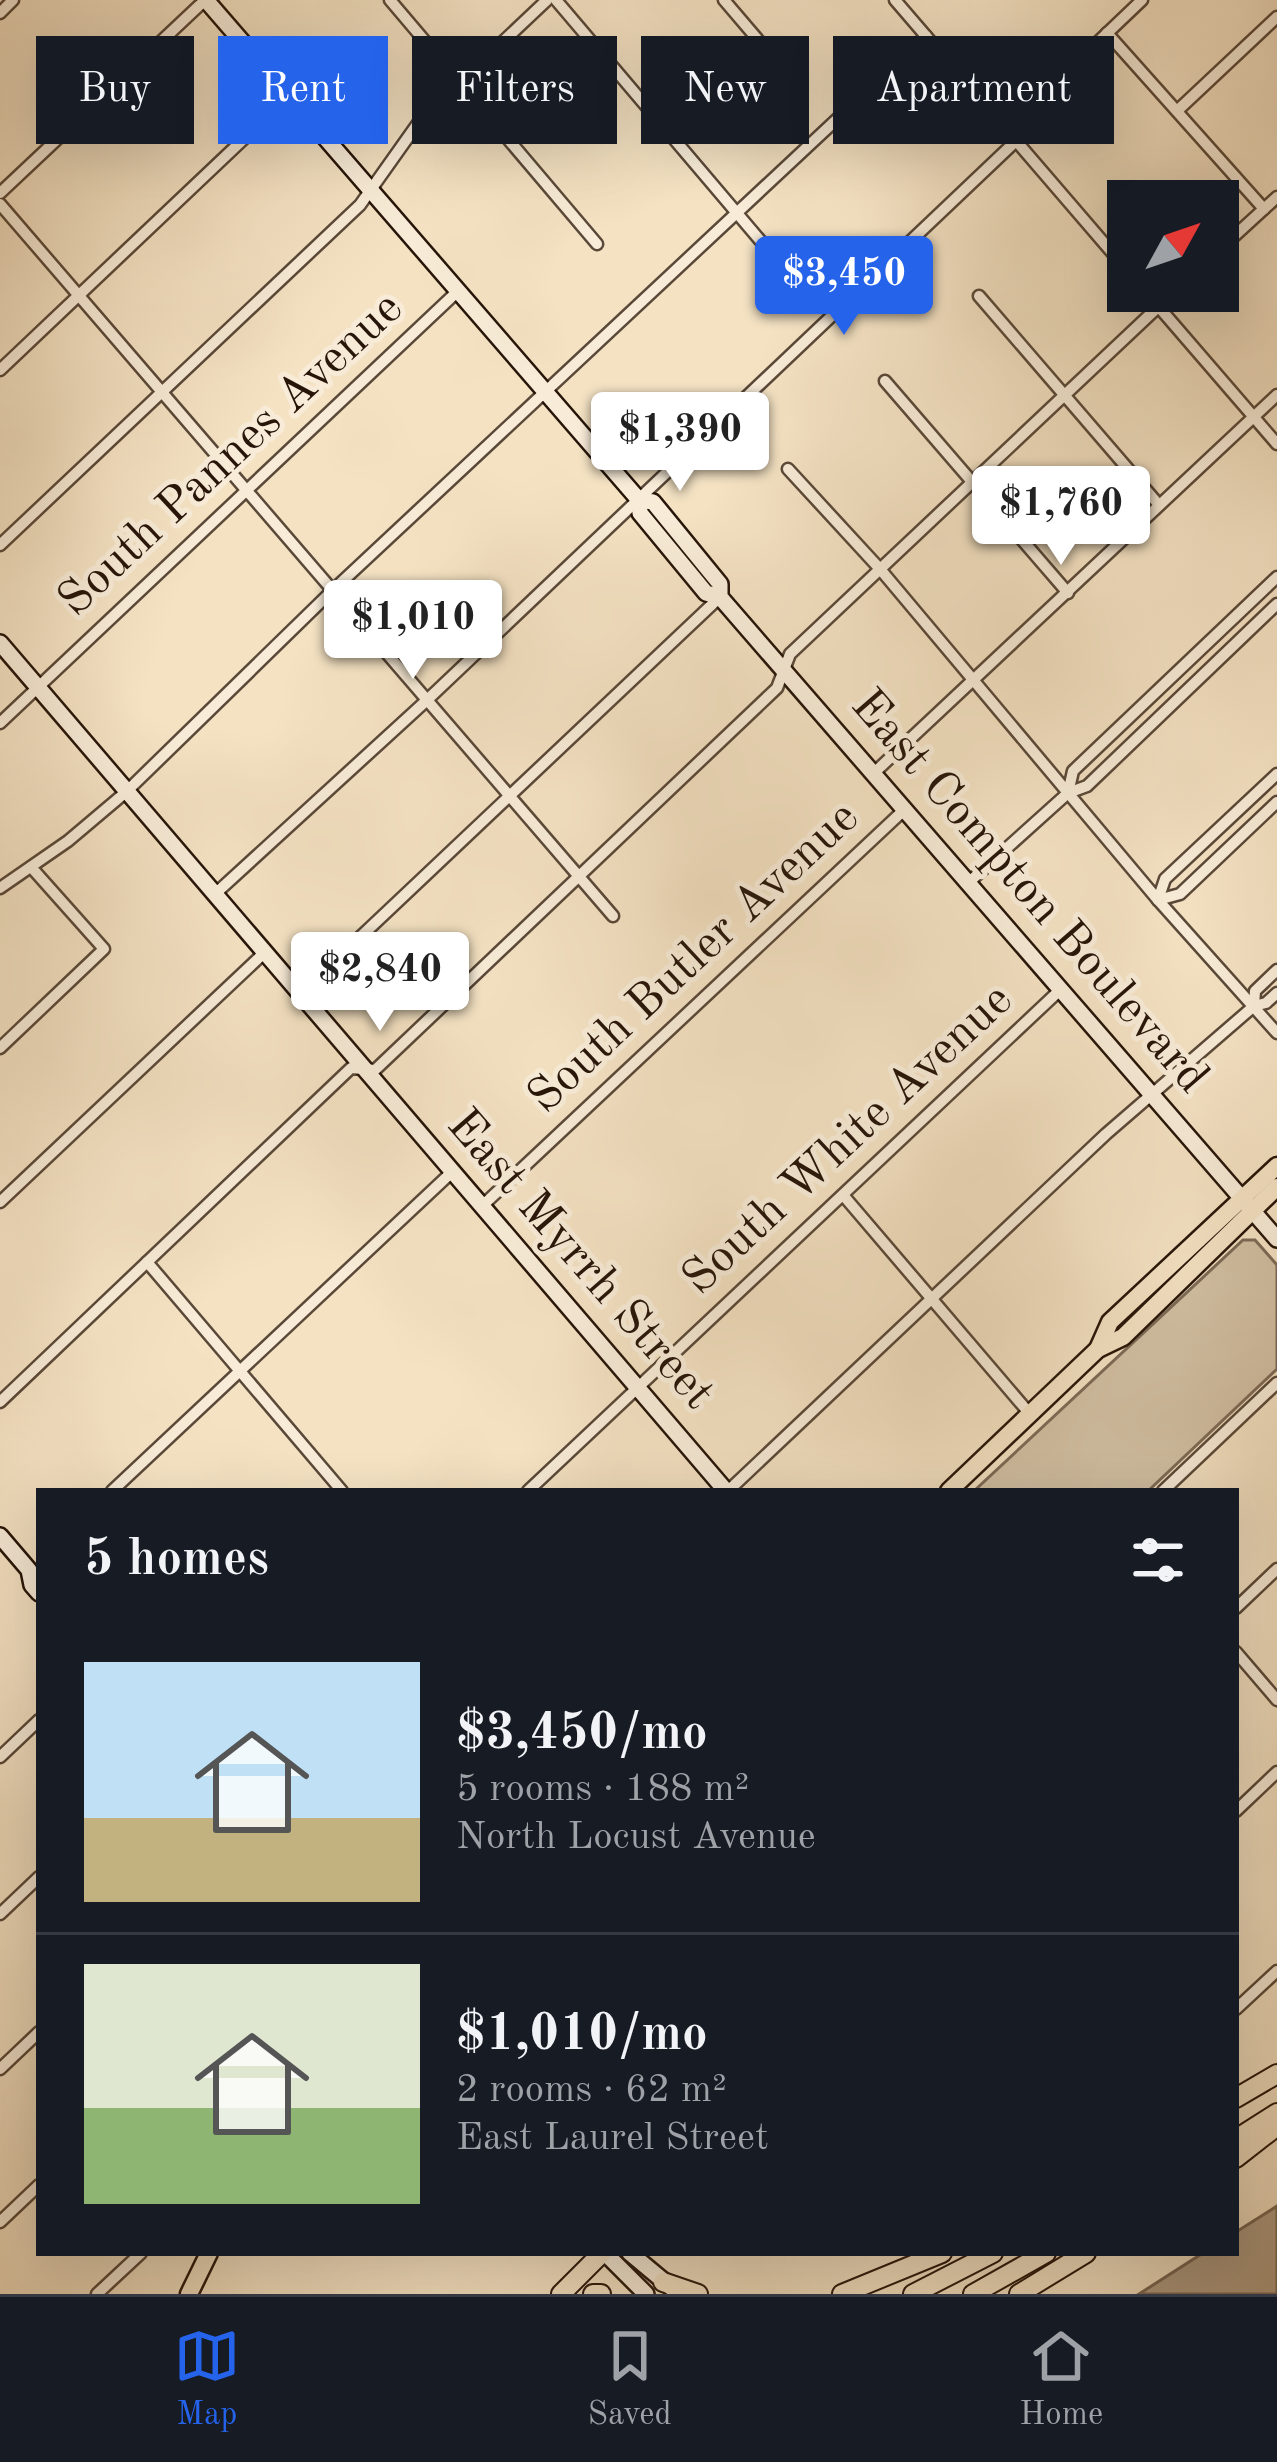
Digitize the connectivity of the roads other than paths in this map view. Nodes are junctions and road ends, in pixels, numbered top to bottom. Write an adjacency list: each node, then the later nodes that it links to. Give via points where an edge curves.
1 (206, 0): 9 (main road, East Compton Boulevard); 24 (street)
2 (390, 0): 10 (street)
3 (551, 0): 11 (street); 28 (street)
4 (724, 0): 12 (street)
5 (895, 0): 13 (street)
6 (1142, 0): 8 (street)
7 (1277, 16): 15 (street)
8 (1107, 33): 14 (street); 15 (street)
9 (237, 36)
10 (422, 36)
11 (511, 36)
12 (755, 36)
13 (926, 36)
14 (1104, 36)
15 (1178, 110): 27 (street)
16 (833, 124): 28 (street)
17 (412, 132): 23 (street)
18 (239, 144): 34 (street)
19 (332, 144): 23 (main road, East Compton Boulevard)
20 (514, 144): 30 (street)
21 (1013, 144): 49 (street)
22 (1019, 144): 31 (street)
23 (372, 189): 33 (main road, East Compton Boulevard); 40 (street)
24 (0, 193)
25 (1277, 196): 27 (street)
26 (0, 204): 34 (street)
27 (1264, 209): 29 (street)
28 (737, 214): 32 (street); 41 (street)
29 (1239, 232)
30 (597, 244)
31 (1107, 247)
32 (781, 265)
33 (459, 290): 41 (main road, East Compton Boulevard); 48 (street, South Pannes Avenue)
34 (79, 296): 38 (street); 40 (street)
35 (979, 296): 42 (street)
36 (1154, 312): 42 (street)
37 (1163, 312): 44 (street)
38 (0, 370)
39 (885, 381): 47 (street)
40 (163, 392): 48 (street); 51 (street)
41 (546, 392): 49 (main road, East Compton Boulevard); 54 (street)
42 (1066, 395): 47 (street); 50 (street)
43 (1277, 395): 44 (street, South Butler Avenue)
44 (1253, 417): 45 (street); 50 (street, South Butler Avenue)
45 (1277, 444)
46 (788, 469): 52 (street)
47 (973, 483): 52 (street); 55 (street)
48 (244, 489): 54 (street); 61 (street, South Pannes Avenue)
49 (639, 500): 56 (main road, East Compton Boulevard, via 653,502 720,584); 62 (street)
50 (1159, 505): 55 (street, South Butler Avenue)
51 (0, 544)
52 (880, 569): 59 (street, via 790,654); 60 (street)
53 (1277, 577): 67 (street, via 1073,770)
54 (332, 591): 62 (street); 66 (street)
55 (1068, 593): 60 (street, South Butler Avenue)
56 (721, 597): 59 (main road, East Compton Boulevard); 68 (street)
57 (1277, 604): 67 (street, via 1088,786)
58 (0, 643): 61 (main road, East Myrrh Street)
59 (784, 669): 64 (main road, East Compton Boulevard); 72 (street, via 776,688)
60 (974, 681): 64 (street, South Butler Avenue); 67 (street)
61 (38, 687): 63 (street, South Pannes Avenue); 66 (main road, East Myrrh Street)
62 (426, 701): 68 (street); 75 (street)
63 (0, 722)
64 (874, 772): 70 (main road, East Compton Boulevard)
65 (1277, 774): 76 (street, via 1165,879)
66 (126, 792): 71 (street); 75 (main road, East Myrrh Street)
67 (1068, 793): 73 (street); 76 (street)
68 (508, 796): 72 (street); 81 (street)
69 (1277, 802): 76 (street, via 1180,894)
70 (904, 810): 73 (main road, East Compton Boulevard); 94 (street, South Butler Avenue)
71 (31, 867): 74 (street); 85 (street, via 104,949)
72 (579, 879): 77 (street); 86 (street, via 375,1070)
73 (968, 883): 80 (main road, East Compton Boulevard)
74 (0, 888)
75 (215, 894): 78 (main road, East Myrrh Street)
76 (1158, 900): 83 (street)
77 (613, 916)
78 (264, 953): 81 (main road, East Myrrh Street); 92 (street)
79 (1277, 970): 83 (street, via 1255,991)
80 (1060, 990): 87 (main road, East Compton Boulevard); 91 (street, South White Avenue)
81 (301, 993): 86 (main road, East Myrrh Street)
82 (1277, 993): 83 (street)
83 (1253, 1006): 84 (street); 87 (street)
84 (1277, 1033)
85 (0, 1048)
86 (364, 1070): 89 (main road, East Myrrh Street); 96 (street, via 351,1069)
87 (1152, 1096): 93 (main road, East Compton Boulevard); 97 (street)
88 (1277, 1166): 93 (main road)
89 (452, 1172): 94 (main road, East Myrrh Street); 98 (street)
90 (1277, 1187): 93 (main road)
91 (843, 1195): 97 (street); 100 (street, South White Avenue)
92 (0, 1202)
93 (1247, 1204): 95 (main road, East Compton Boulevard); 102 (main road, via 1109,1322 1098,1349)
94 (481, 1207): 100 (main road, East Myrrh Street)
95 (1277, 1239)
96 (147, 1262): 98 (street); 101 (street)
97 (932, 1298): 102 (street); 107 (street)
98 (240, 1371): 103 (street); 104 (street)
99 (1277, 1383): 109 (street)
100 (637, 1387): 105 (street, South White Avenue); 106 (main road, East Myrrh Street)
101 (0, 1402)
102 (1030, 1414): 108 (main road)
103 (115, 1488)
104 (339, 1488)
105 (531, 1488)
106 (724, 1488)
107 (730, 1488)
108 (952, 1488)
109 (1166, 1488)
110 (0, 1536): 111 (main road)
111 (36, 1567)
112 (1277, 1569): 113 (street)
113 (1239, 1605)
114 (1239, 1656): 115 (street)
115 (1277, 1700)
116 (36, 1723): 117 (street)
117 (0, 1756)
118 (1277, 1772): 119 (street)
119 (1239, 1807)
120 (36, 1880): 121 (street)
121 (0, 1914)
122 (1277, 1970): 123 (street)
123 (1239, 2006)
124 (36, 2035): 125 (street)
125 (0, 2068)
126 (1277, 2074): 127 (highway)
127 (1239, 2096)
128 (1277, 2113): 130 (highway)
129 (1277, 2126): 131 (highway)
130 (1239, 2137)
131 (1239, 2156)
132 (36, 2188): 133 (street)
133 (0, 2222)
134 (138, 2256): 144 (street)
135 (207, 2256): 145 (main road)
136 (600, 2256): 146 (highway)
137 (606, 2256): 147 (main road)
138 (634, 2256): 143 (main road)
139 (935, 2256): 149 (highway)
140 (987, 2256): 150 (highway)
141 (1041, 2256): 151 (highway)
142 (1081, 2256): 152 (highway)
143 (671, 2288): 148 (highway)
144 (98, 2294)
145 (189, 2294)
146 (560, 2294)
147 (646, 2294)
148 (698, 2294)
149 (842, 2294)
150 (914, 2294)
151 (973, 2294)
152 (1019, 2294)

